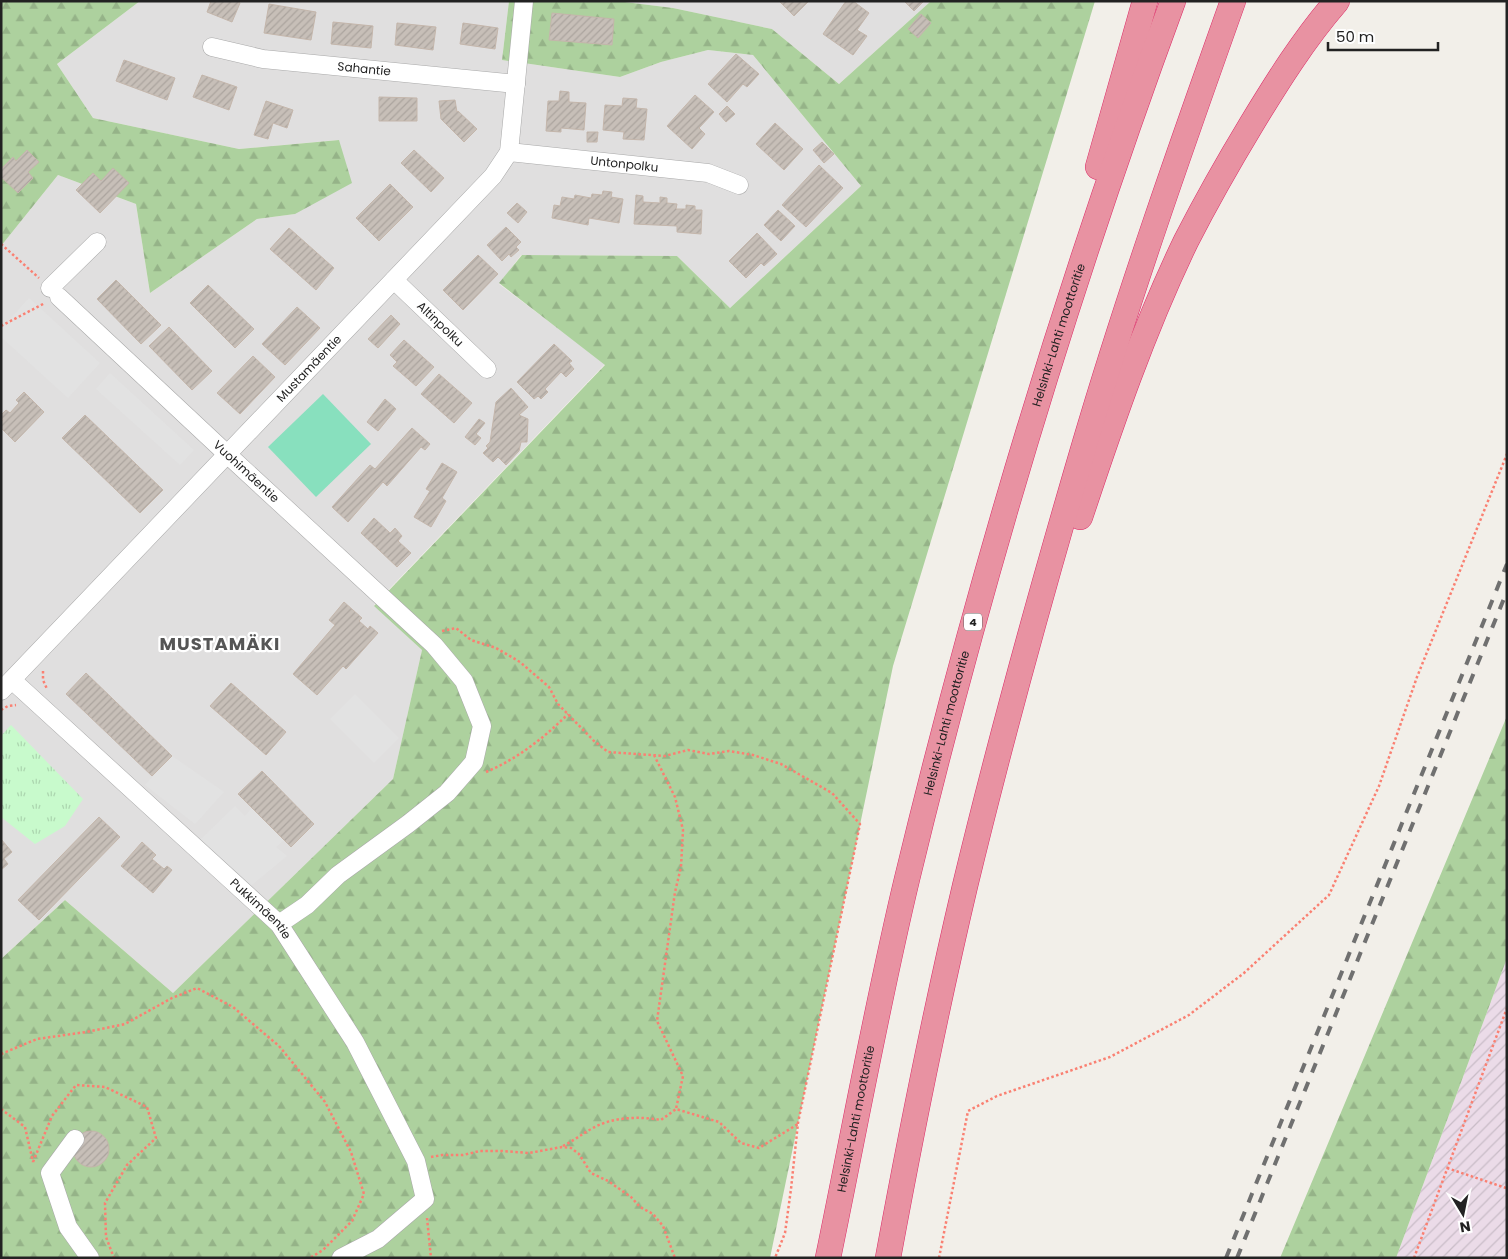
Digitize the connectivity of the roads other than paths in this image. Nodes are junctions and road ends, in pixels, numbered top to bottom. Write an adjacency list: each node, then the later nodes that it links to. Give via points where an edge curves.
1 (524, 1): 7 (street, Mustamäentie)
2 (1145, 1): 13 (highway, via 1090,192)
3 (1173, 1): 13 (highway, Helsinki-Lahti moottoritie / 4, via 1107,188)
4 (1233, 1): 15 (highway, via 1169,180 1086,439)
5 (1338, 1): 15 (highway, via 1275,86 1229,161 1186,241 1120,397 1070,551)
6 (212, 47): 7 (street, Sahantie, via 263,59)
7 (516, 84): 8 (street, Mustamäentie)
8 (509, 152): 9 (street, Untonpolku, via 708,173); 11 (street, Mustamäentie, via 493,176)
9 (738, 185)
10 (97, 242): 14 (street, Vuohimäentie, via 55,292)
11 (394, 280): 12 (street, Altinpolku); 14 (street, Mustamäentie)
12 (487, 369)
13 (1029, 427): 21 (highway, Helsinki-Lahti moottoritie / 4, via 962,664 907,881)
14 (228, 455): 16 (street, Mustamäentie); 17 (street, Vuohimäentie, via 431,642 464,681 482,726 474,762 447,793 338,875)
15 (1039, 602): 22 (highway, via 965,887)
16 (7, 686): 17 (street, Pukkimäentie)
17 (280, 924): 20 (street, Pukkimäentie, via 355,1042 414,1158 425,1199 378,1239)
18 (74, 1140): 19 (street, via 50,1173 68,1226)
19 (90, 1258)
20 (341, 1258)
21 (828, 1258)
22 (888, 1258)

